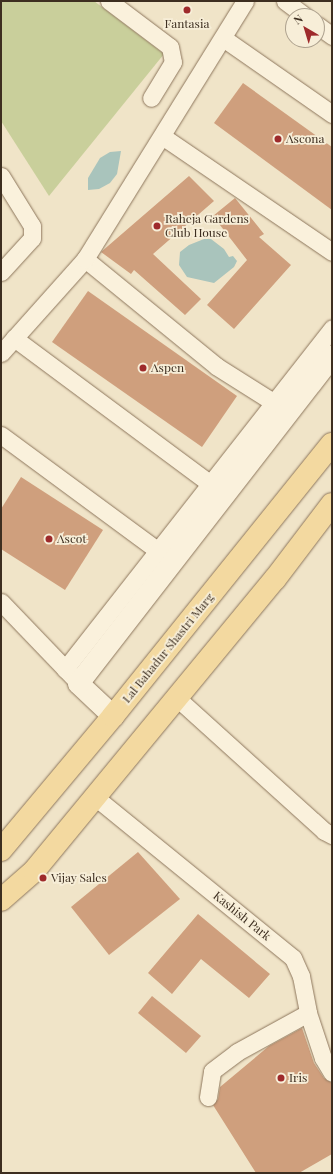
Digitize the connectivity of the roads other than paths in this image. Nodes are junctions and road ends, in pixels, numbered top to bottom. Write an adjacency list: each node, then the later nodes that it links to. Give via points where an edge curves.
1 (109, 1): 6 (street, via 170,47 172,62)
2 (245, 1): 5 (street)
3 (285, 1): 4 (street)
4 (294, 8)
5 (223, 38): 7 (street); 8 (street)
6 (151, 98)
7 (332, 114)
8 (162, 136): 10 (street); 11 (street)
9 (1, 176): 12 (street, via 32,226 32,238)
10 (332, 252)
11 (85, 259): 14 (street); 17 (street, via 216,366)
12 (1, 272)
13 (332, 328): 17 (street)
14 (14, 338): 15 (street); 20 (street)
15 (1, 353)
16 (332, 355): 24 (street)
17 (272, 402): 20 (street)
18 (1, 435): 22 (street)
19 (332, 444): 26 (main road, Lal Bahadur Shastri Marg)
20 (209, 483): 22 (street)
21 (332, 504): 25 (main road)
22 (157, 550): 24 (street)
23 (1, 602): 24 (street)
24 (72, 676): 26 (street)
25 (177, 698): 27 (main road); 28 (street, via 324,831)
26 (113, 716): 29 (main road, Lal Bahadur Shastri Marg)
27 (95, 797): 30 (main road, via 34,871); 31 (street, Kashish Park, via 293,958 301,976)
28 (332, 835)
29 (1, 850)
30 (1, 900)
31 (308, 1013): 32 (street, Kashish Park, via 323,1058); 33 (street, via 236,1052 212,1070)
32 (332, 1073)
33 (208, 1097)

